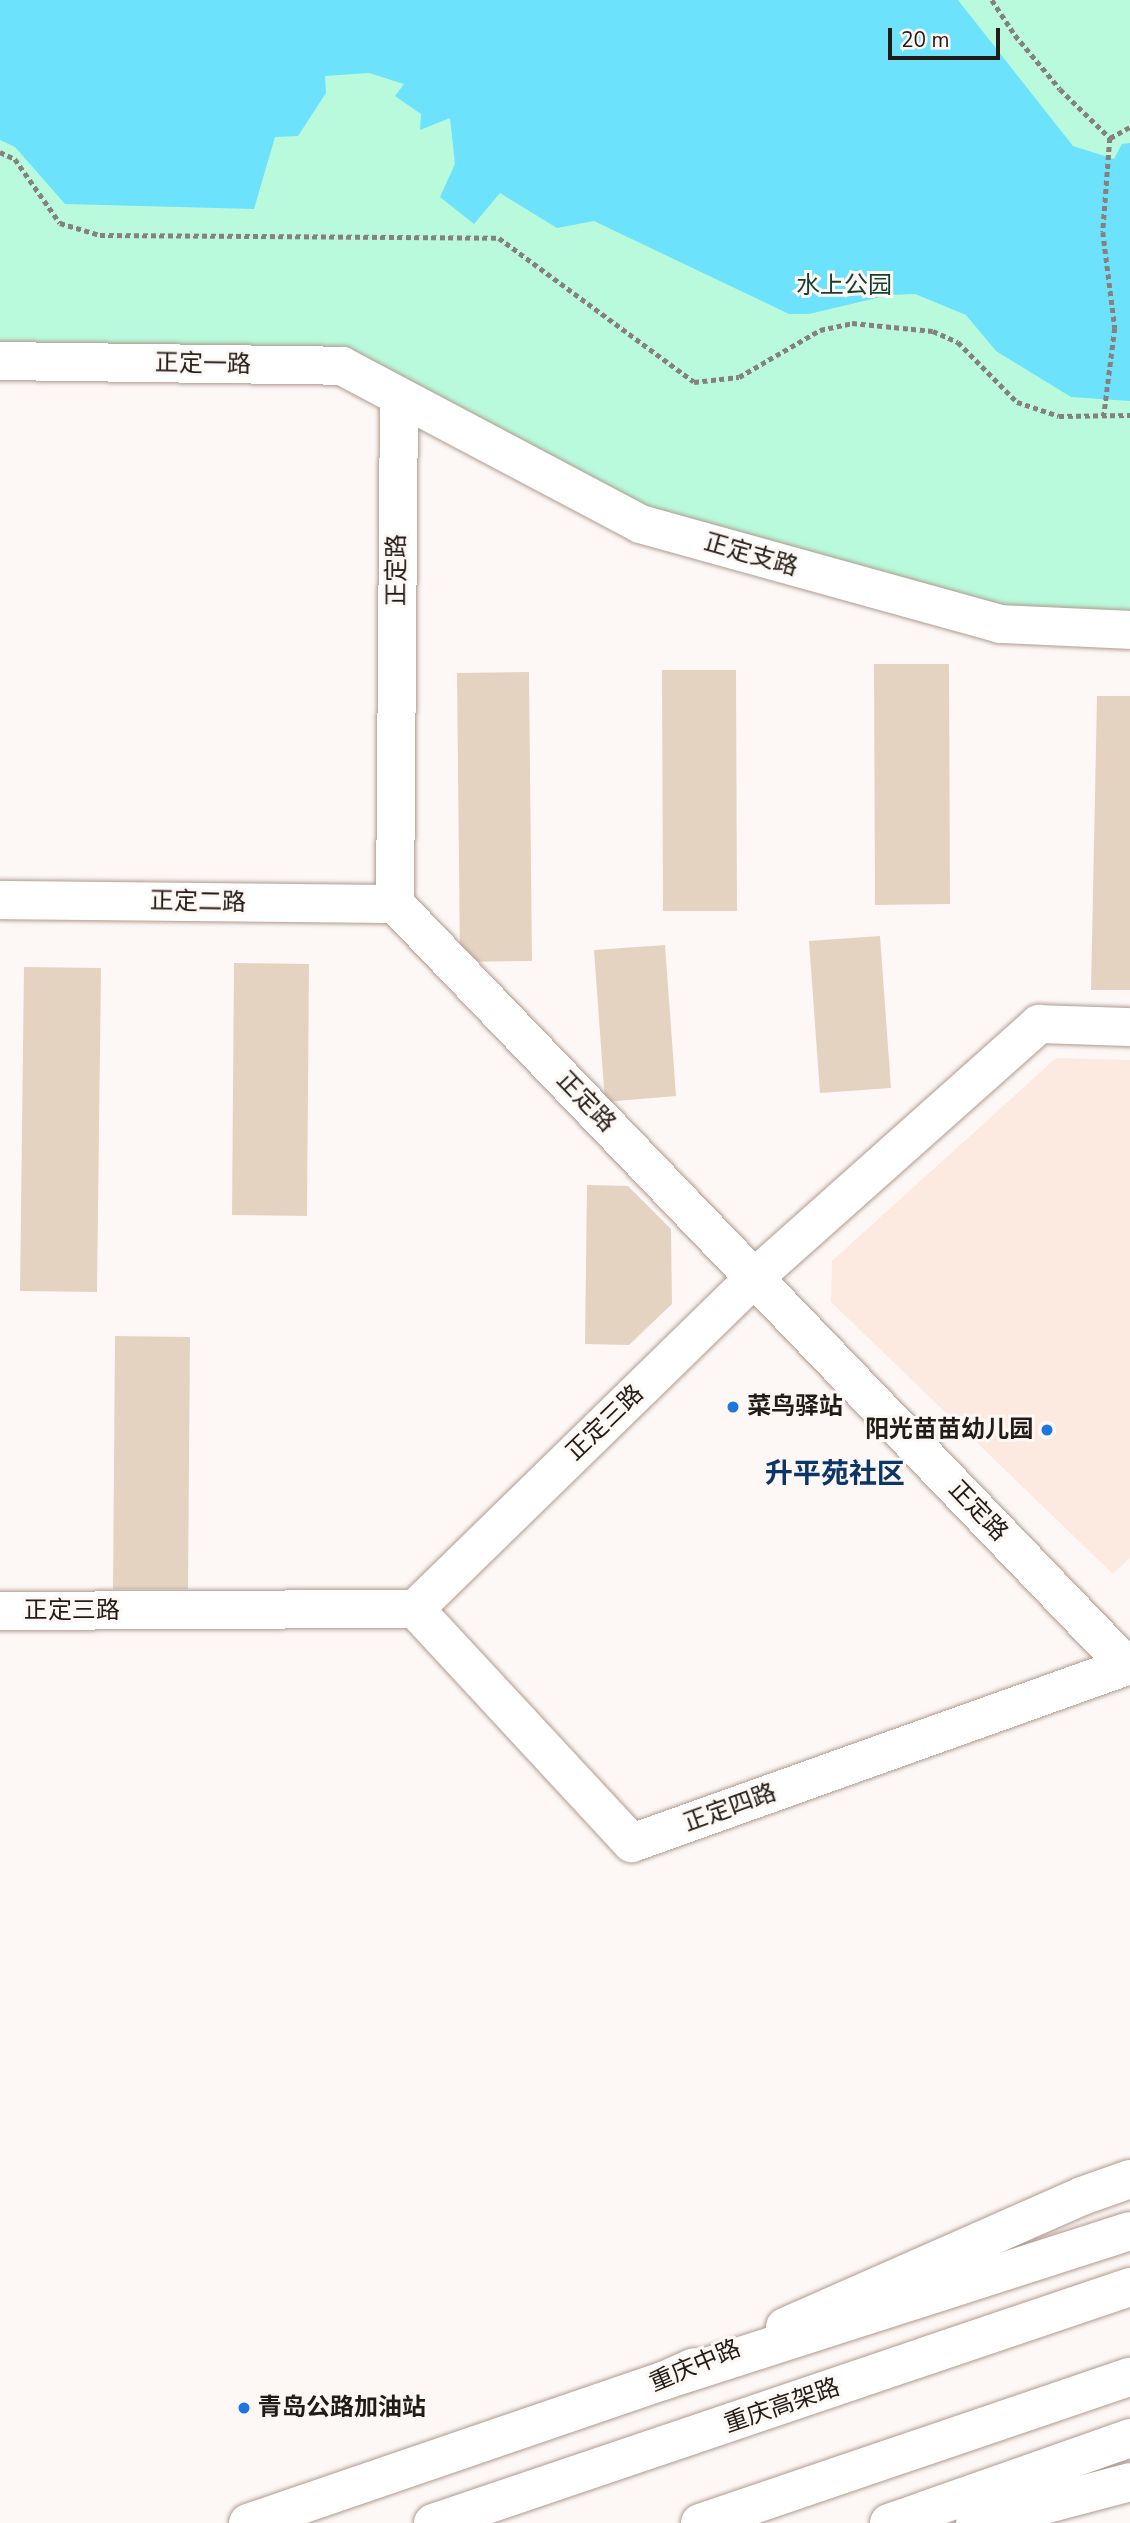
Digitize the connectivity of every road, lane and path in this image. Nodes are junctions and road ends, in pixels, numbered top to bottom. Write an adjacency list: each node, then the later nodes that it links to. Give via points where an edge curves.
1 (992, 0): 3 (path, via 1014,35 1060,89)
2 (1130, 127): 3 (path)
3 (1110, 138): 7 (path, via 1103,232 1115,328)
4 (0, 152): 7 (path, via 15,159 60,223 100,235 499,237 694,382 739,377 820,330 852,324 933,331 958,342 1017,402 1059,415)
5 (0, 361): 6 (main road, 正定一路, via 342,366)
6 (399, 397): 9 (main road, 正定支路, via 640,524 1000,624); 11 (main road, 正定路)
7 (1104, 415): 8 (path)
8 (1130, 415)
9 (1130, 630)
10 (0, 900): 11 (main road, 正定二路)
11 (395, 904): 13 (main road, 正定路)
12 (1130, 1027): 13 (main road, 正定三路, via 1039,1024)
13 (754, 1278): 14 (main road, 正定三路); 16 (main road, 正定路)
14 (415, 1609): 15 (main road, 正定三路); 16 (main road, 正定四路, via 632,1843)
15 (0, 1611)
16 (1129, 1666)
17 (1130, 2179): 21 (main road, 重庆中路)
18 (1123, 2233): 21 (main road)
19 (1130, 2287): 25 (main road, 重庆高架路)
20 (1130, 2377): 26 (main road)
21 (663, 2381): 24 (main road, 重庆中路)
22 (1130, 2438): 27 (main road)
23 (1130, 2482): 28 (main road)
24 (248, 2523)
25 (433, 2523)
26 (700, 2523)
27 (889, 2523)
28 (975, 2523)

